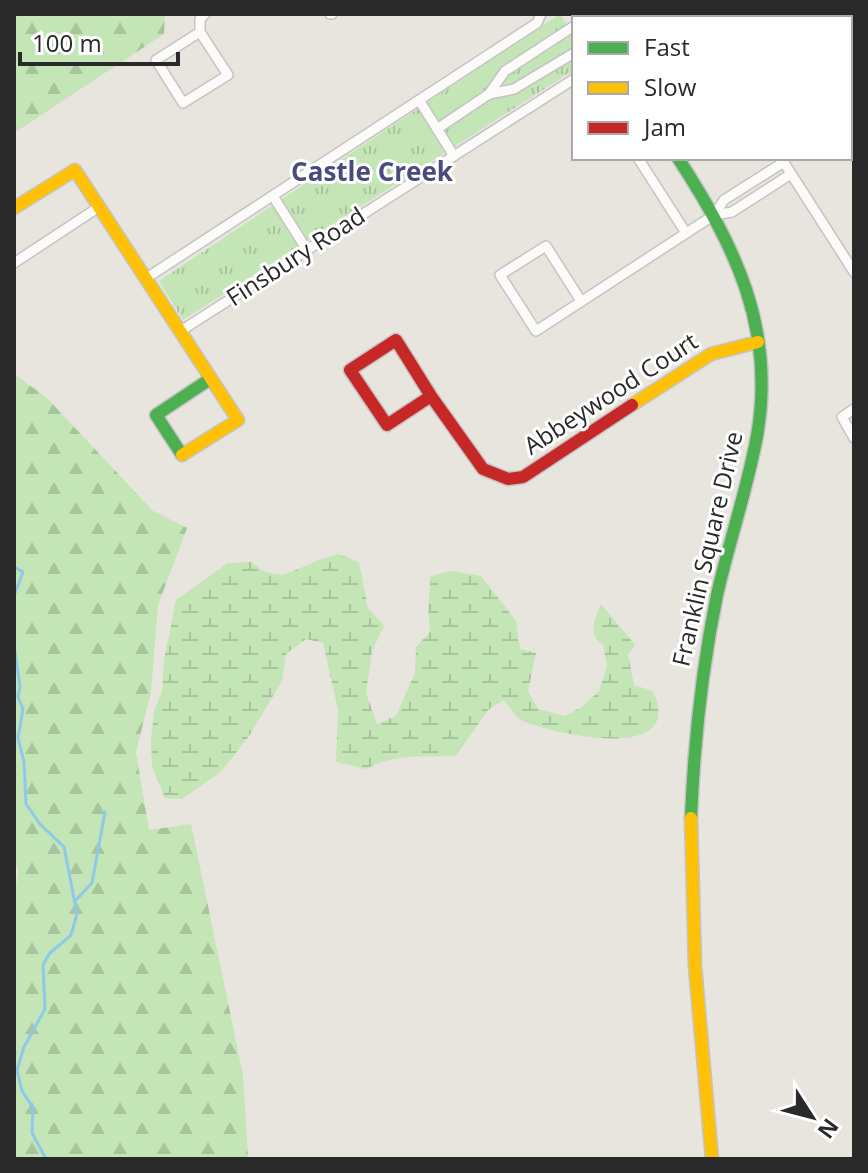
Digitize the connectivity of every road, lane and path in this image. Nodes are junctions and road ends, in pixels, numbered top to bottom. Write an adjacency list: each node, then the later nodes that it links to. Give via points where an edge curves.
1 (205, 14): 4 (street)
2 (541, 14): 8 (street, via 537,23)
3 (572, 27): 7 (street, via 505,71)
4 (200, 32): 4 (street, via 156,60 183,103 228,75)
5 (572, 54): 7 (street, via 514,89)
6 (572, 80): 10 (street, Finsbury Road)
7 (489, 94): 9 (street)
8 (419, 100): 9 (street); 15 (street)
9 (437, 129): 10 (street)
10 (454, 156): 20 (street, Finsbury Road)
11 (639, 160): 19 (street)
12 (679, 160): 18 (street, Franklin Square Drive)
13 (782, 160): 14 (street); 18 (street, via 724,200)
14 (791, 174): 18 (street, via 732,212); 22 (street)
15 (273, 196): 20 (street); 23 (street)
16 (99, 207): 17 (street, via 75,170); 21 (street); 23 (street)
17 (14, 208)
18 (714, 215): 19 (street); 26 (street, Franklin Square Drive, via 745,282)
19 (686, 233): 24 (street)
20 (307, 250): 25 (street, Finsbury Road)
21 (14, 263)
22 (853, 268)
23 (145, 279): 25 (street)
24 (581, 301): 24 (street, via 546,246 500,275 536,331)
25 (179, 332): 27 (street)
26 (758, 342): 28 (street, Abbeywood Court, via 711,354 523,477 508,479 483,469); 31 (street, Franklin Square Drive, via 760,420 714,607 700,687 692,787 693,940)
27 (210, 379): 27 (street, via 156,415 182,456 238,420)
28 (431, 396): 28 (street, Abbeywood Court, via 396,340 350,370 387,425)
29 (854, 409): 30 (street, via 842,417)
30 (854, 438)
31 (712, 1159)

